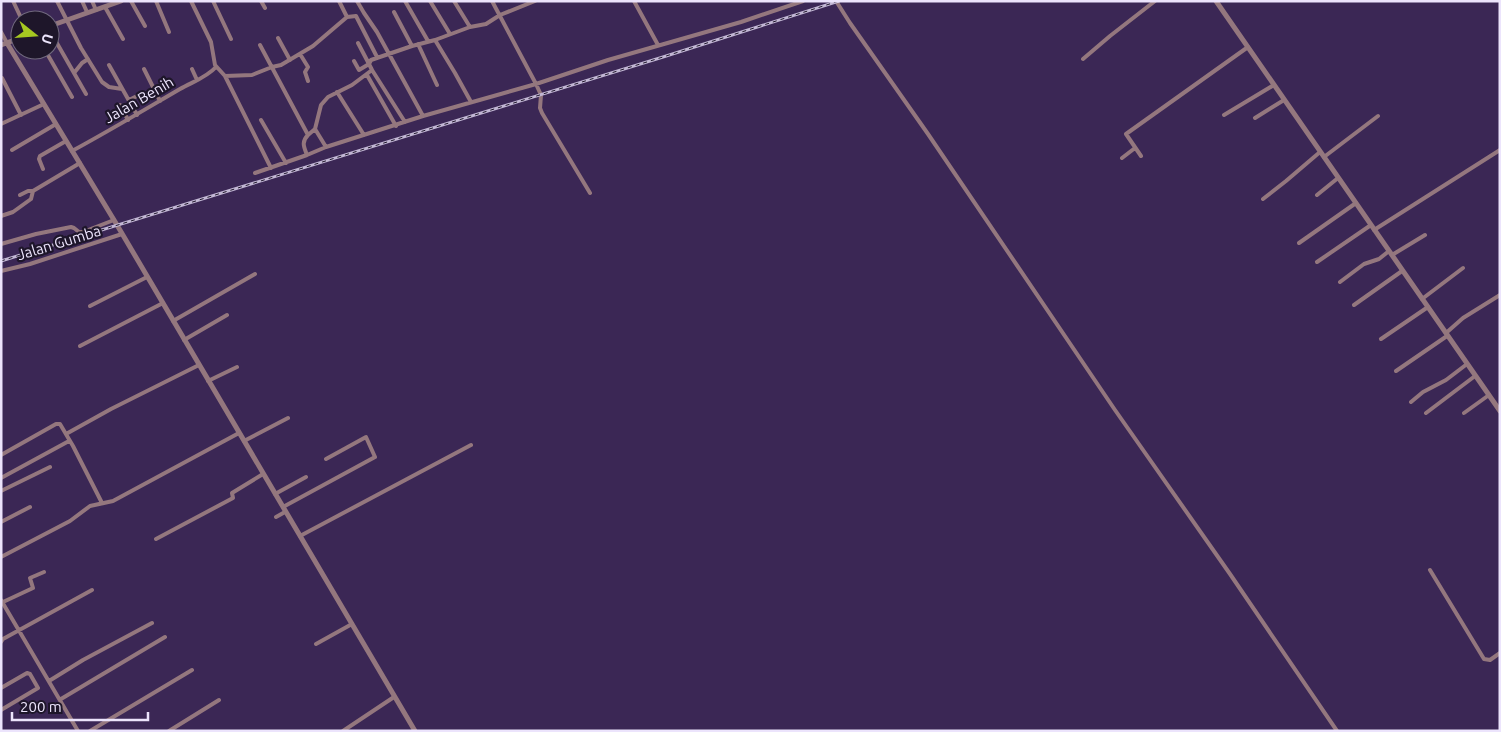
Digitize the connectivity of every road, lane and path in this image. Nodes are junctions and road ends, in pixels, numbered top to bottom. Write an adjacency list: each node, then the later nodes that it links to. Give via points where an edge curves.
1 (57, 1): 30 (street)
2 (82, 1): 26 (street)
3 (92, 1): 25 (street)
4 (121, 1): 23 (street)
5 (131, 1): 32 (street)
6 (156, 1): 35 (street)
7 (191, 1): 62 (street, via 211,42)
8 (213, 1): 37 (street)
9 (261, 1): 24 (street)
10 (339, 1): 29 (street)
11 (357, 1): 52 (street)
12 (405, 1): 41 (street)
13 (430, 1): 36 (street)
14 (454, 1): 33 (street)
15 (492, 1): 28 (street)
16 (535, 1): 22 (street)
17 (634, 1): 48 (street)
18 (803, 1): 48 (street)
19 (836, 1): 210 (street)
20 (1155, 1): 58 (street)
21 (1216, 1): 50 (street)
22 (526, 3): 28 (street)
23 (105, 7): 25 (street); 39 (street)
24 (266, 8)
25 (96, 10): 26 (street)
26 (87, 12): 30 (street)
27 (394, 12): 49 (street)
28 (500, 15): 33 (street, via 486,24); 73 (street)
29 (347, 17): 53 (street, via 322,40); 54 (street, via 356,16)
30 (66, 20): 31 (street); 55 (street)
31 (60, 22)
32 (145, 26)
33 (470, 27): 36 (street)
34 (1, 32): 43 (street)
35 (170, 32)
36 (450, 34): 40 (street)
37 (231, 38)
38 (278, 38): 57 (street)
39 (124, 39)
40 (435, 40): 41 (street); 84 (street)
41 (428, 41): 46 (street)
42 (10, 42): 43 (street)
43 (7, 43): 47 (street); 85 (street)
44 (358, 43): 60 (street)
45 (260, 44): 63 (street)
46 (418, 44): 49 (street); 74 (street)
47 (1, 45)
48 (658, 45): 73 (street)
49 (412, 46): 52 (street)
50 (1248, 47): 75 (street); 104 (street, via 1126,134)
51 (60, 48): 67 (street)
52 (388, 53): 54 (street); 90 (street)
53 (300, 54): 57 (street); 72 (street, via 308,67 305,72)
54 (377, 57): 60 (street)
55 (88, 59): 67 (street); 76 (street, via 105,85)
56 (51, 60): 80 (street)
57 (290, 60): 63 (street)
58 (1083, 60)
59 (354, 61): 60 (street, via 358,70)
60 (369, 64): 66 (street)
61 (110, 65): 76 (street)
62 (216, 67): 69 (street); 71 (street, Jalan Benih)
63 (272, 67): 69 (street, via 252,75); 100 (street)
64 (144, 69): 83 (street)
65 (192, 69): 71 (street)
66 (372, 70): 68 (street); 95 (street)
67 (74, 73): 78 (street)
68 (366, 75): 77 (street); 98 (street)
69 (225, 76): 115 (street)
70 (2, 78): 87 (street)
71 (197, 80): 83 (street, Jalan Benih)
72 (308, 82)
73 (536, 84): 84 (street); 120 (street, via 541,95 542,113)
74 (437, 85)
75 (1274, 85): 82 (street); 89 (street)
76 (122, 89): 81 (street)
77 (336, 92): 99 (street, via 321,106); 101 (street)
78 (86, 94)
79 (139, 95): 81 (street)
80 (72, 98)
81 (129, 100): 88 (street)
82 (1284, 100): 92 (street); 108 (street)
83 (160, 101): 88 (street, Jalan Benih)
84 (471, 102): 90 (street)
85 (44, 104): 87 (street); 97 (street)
86 (120, 105): 93 (street)
87 (21, 115): 96 (street)
88 (137, 115): 93 (street, Jalan Benih)
89 (1224, 115)
90 (423, 116): 95 (street)
91 (1378, 116): 111 (street)
92 (1255, 118)
93 (128, 120): 107 (street, Jalan Benih)
94 (261, 120): 114 (street)
95 (405, 122): 98 (street)
96 (1, 124)
97 (56, 124): 102 (street); 105 (street)
98 (396, 126): 101 (street)
99 (315, 128): 100 (street); 103 (street)
100 (308, 134): 109 (street, via 304,140)
101 (364, 135): 103 (street)
102 (66, 141): 107 (street); 116 (street, via 40,156)
103 (326, 147): 109 (street)
104 (1135, 148): 110 (street); 112 (street)
105 (12, 150)
106 (1500, 150): 127 (street)
107 (72, 151): 113 (street)
108 (1320, 152): 111 (street); 123 (street)
109 (308, 155): 114 (street)
110 (1140, 156)
111 (1324, 157): 118 (street)
112 (1122, 158)
113 (80, 163): 119 (street); 126 (street)
114 (286, 163): 115 (street)
115 (271, 168): 117 (street)
116 (44, 169)
117 (255, 173)
118 (1338, 178): 122 (street); 124 (street)
119 (33, 191): 121 (street); 125 (street, via 31,198 13,212)
120 (590, 193)
121 (20, 195)
122 (1317, 195)
123 (1263, 199)
124 (1356, 203): 127 (street); 131 (street)
125 (1, 216)
126 (114, 220): 128 (street); 130 (street, via 83,232 72,227)
127 (1372, 228): 132 (street); 133 (street)
128 (122, 234): 135 (street, Jalan Gumba); 138 (street)
129 (1425, 235): 132 (street)
130 (1, 244)
131 (1299, 244)
132 (1390, 253): 136 (street); 139 (street, via 1364,264)
133 (1316, 262)
134 (1463, 268): 141 (street)
135 (1, 271)
136 (1402, 271): 141 (street); 143 (street)
137 (256, 274): 147 (street)
138 (147, 277): 142 (street); 144 (street)
139 (1340, 282)
140 (1500, 295): 148 (street, via 1463,318)
141 (1422, 299): 145 (street)
142 (163, 303): 147 (street); 151 (street)
143 (1354, 305)
144 (90, 306)
145 (1428, 307): 148 (street); 149 (street)
146 (227, 315): 150 (street)
147 (173, 321): 150 (street)
148 (1446, 334): 152 (street); 155 (street)
149 (1381, 339)
150 (184, 340): 153 (street)
151 (80, 346)
152 (1467, 364): 156 (street); 159 (street)
153 (199, 365): 157 (street); 165 (street)
154 (238, 367): 157 (street)
155 (1396, 371)
156 (1475, 376): 158 (street); 161 (street)
157 (208, 381): 164 (street)
158 (1489, 395): 160 (street); 162 (street)
159 (1411, 402)
160 (1500, 411)
161 (1426, 413)
162 (1464, 414)
163 (288, 418): 167 (street)
164 (239, 433): 167 (street); 177 (street, via 112,501)
165 (66, 434): 166 (street); 169 (street, via 61,425 56,424)
166 (69, 441): 173 (street); 177 (street)
167 (244, 441): 172 (street)
168 (471, 444): 182 (street)
169 (1, 455)
170 (326, 459): 179 (street, via 366,437 375,458)
171 (50, 467): 175 (street)
172 (263, 474): 176 (street); 183 (street, via 232,493 233,498)
173 (1, 478)
174 (306, 478): 176 (street)
175 (1, 491)
176 (275, 494): 179 (street)
177 (102, 503): 184 (street, via 90,506 70,521)
178 (30, 507): 181 (street)
179 (284, 510): 180 (street); 182 (street)
180 (276, 517)
181 (1, 522)
182 (300, 536): 190 (street)
183 (156, 538)
184 (1, 556)
185 (1430, 570): 195 (street, via 1484,659 1490,660)
186 (44, 572): 188 (street, via 30,578 33,588)
187 (92, 590): 191 (street)
188 (2, 601): 191 (street)
189 (152, 623): 199 (street)
190 (352, 624): 194 (street); 201 (street)
191 (20, 630): 193 (street); 197 (street)
192 (164, 637): 202 (street)
193 (1, 642)
194 (316, 644)
195 (1500, 653)
196 (192, 670): 206 (street)
197 (45, 675): 198 (street); 199 (street)
198 (34, 680): 200 (street, via 28,673); 204 (street, via 37,689)
199 (49, 681): 202 (street)
200 (1, 688)
201 (394, 697): 208 (street); 209 (street)
202 (60, 699): 205 (street)
203 (219, 700): 207 (street)
204 (1, 710)
205 (78, 731)
206 (90, 731)
207 (168, 731)
208 (343, 731)
209 (415, 731)
210 (1337, 731)

